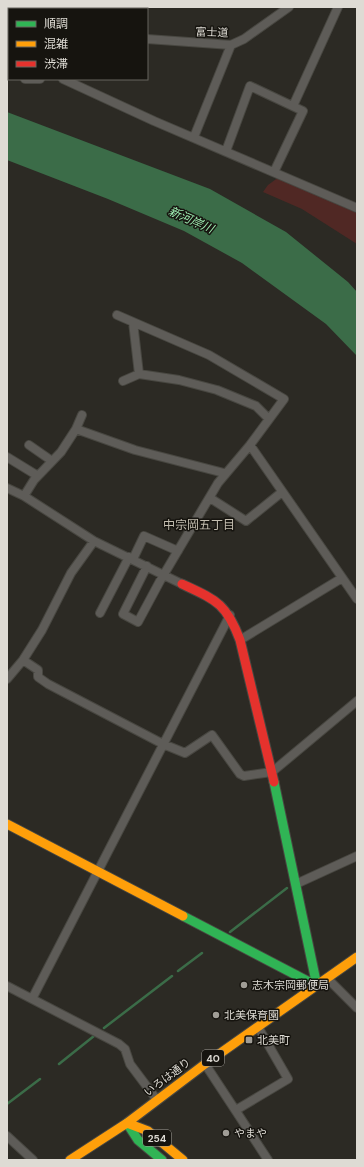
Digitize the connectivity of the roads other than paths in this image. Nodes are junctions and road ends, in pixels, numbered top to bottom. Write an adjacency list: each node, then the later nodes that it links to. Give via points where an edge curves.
1 (289, 7): 4 (street, 富士道, via 244,39)
2 (338, 7): 6 (street)
3 (148, 39): 4 (street, 富士道)
4 (231, 45): 7 (street)
5 (64, 80): 7 (street)
6 (293, 106): 8 (street, via 250,86); 9 (street, via 303,111)
7 (194, 137): 8 (street)
8 (226, 151): 9 (street)
9 (274, 172): 10 (street)
10 (357, 208)
11 (117, 315): 12 (street)
12 (133, 322): 13 (street); 16 (street, via 210,355 284,399)
13 (138, 374): 14 (street); 16 (street, via 179,380 217,390 256,406)
14 (123, 381)
15 (82, 415): 17 (street)
16 (269, 419): 19 (street)
17 (76, 429): 21 (street); 22 (street, via 135,450)
18 (29, 445): 21 (street)
19 (250, 445): 22 (street); 25 (street)
20 (7, 457): 23 (street)
21 (52, 461): 23 (street)
22 (224, 473): 27 (street)
23 (38, 476): 26 (street)
24 (7, 488): 26 (street)
25 (282, 492): 27 (street, via 246,521); 33 (street)
26 (24, 496): 28 (street)
27 (210, 498): 29 (street)
28 (94, 541): 30 (street); 39 (street, via 72,573)
29 (178, 551): 30 (street, via 144,536); 32 (street)
30 (131, 558): 31 (street); 36 (street)
31 (147, 566): 32 (street); 32 (street, via 123,614 138,622)
32 (164, 574): 34 (street)
33 (342, 578): 35 (street); 38 (street)
34 (182, 584): 37 (main road, via 220,602)
35 (357, 599)
36 (100, 613)
37 (230, 615): 38 (main road); 42 (street)
38 (240, 640): 43 (main road)
39 (23, 660): 40 (street); 42 (street, via 38,670 38,677 48,684)
40 (7, 679)
41 (357, 701): 43 (street)
42 (163, 744): 43 (street, via 185,753 212,735 240,774 244,776); 46 (street)
43 (272, 772): 47 (main road)
44 (7, 824): 46 (main road)
45 (357, 856): 47 (street)
46 (97, 872): 51 (main road); 52 (street)
47 (296, 884): 51 (main road)
48 (357, 957): 49 (main road, いろは通り / 40)
49 (326, 978): 51 (main road, いろは通り / 40); 53 (street)
50 (7, 986): 52 (street)
51 (317, 986): 54 (main road, いろは通り / 40)
52 (32, 999): 56 (street, via 125,1049 130,1064)
53 (357, 1008)
54 (258, 1027): 55 (main road, いろは通り / 40); 57 (street, via 288,1078)
55 (205, 1064): 56 (main road, いろは通り / 40); 57 (street)
56 (157, 1100): 58 (main road, いろは通り / 40)
57 (236, 1110): 64 (street)
58 (127, 1122): 61 (main road, いろは通り / 40); 62 (main road, 254, via 138,1140); 63 (main road, 254, via 148,1131)
59 (7, 1136): 60 (street)
60 (33, 1160)
61 (70, 1160)
62 (162, 1160)
63 (183, 1160)
64 (268, 1160)

